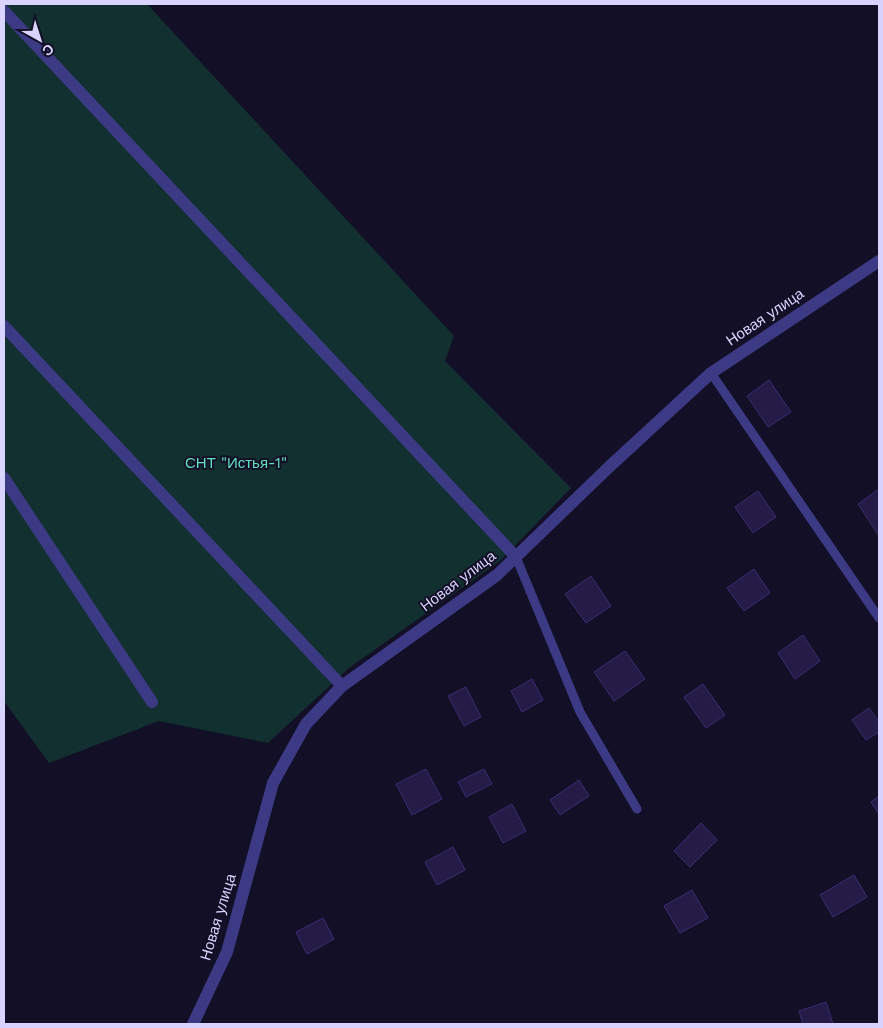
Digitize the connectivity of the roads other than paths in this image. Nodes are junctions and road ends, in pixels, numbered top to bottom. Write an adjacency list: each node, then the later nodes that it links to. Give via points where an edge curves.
1 (4, 11): 6 (street)
2 (879, 261): 4 (street, Новая улица)
3 (4, 326): 8 (street)
4 (712, 373): 6 (street, Новая улица); 7 (lane)
5 (4, 478): 9 (street)
6 (516, 557): 8 (street, Новая улица, via 497,575); 10 (lane, via 580,712)
7 (879, 618)
8 (342, 686): 11 (street, Новая улица, via 306,724 273,783 228,952)
9 (152, 702)
10 (637, 809)
11 (193, 1024)

